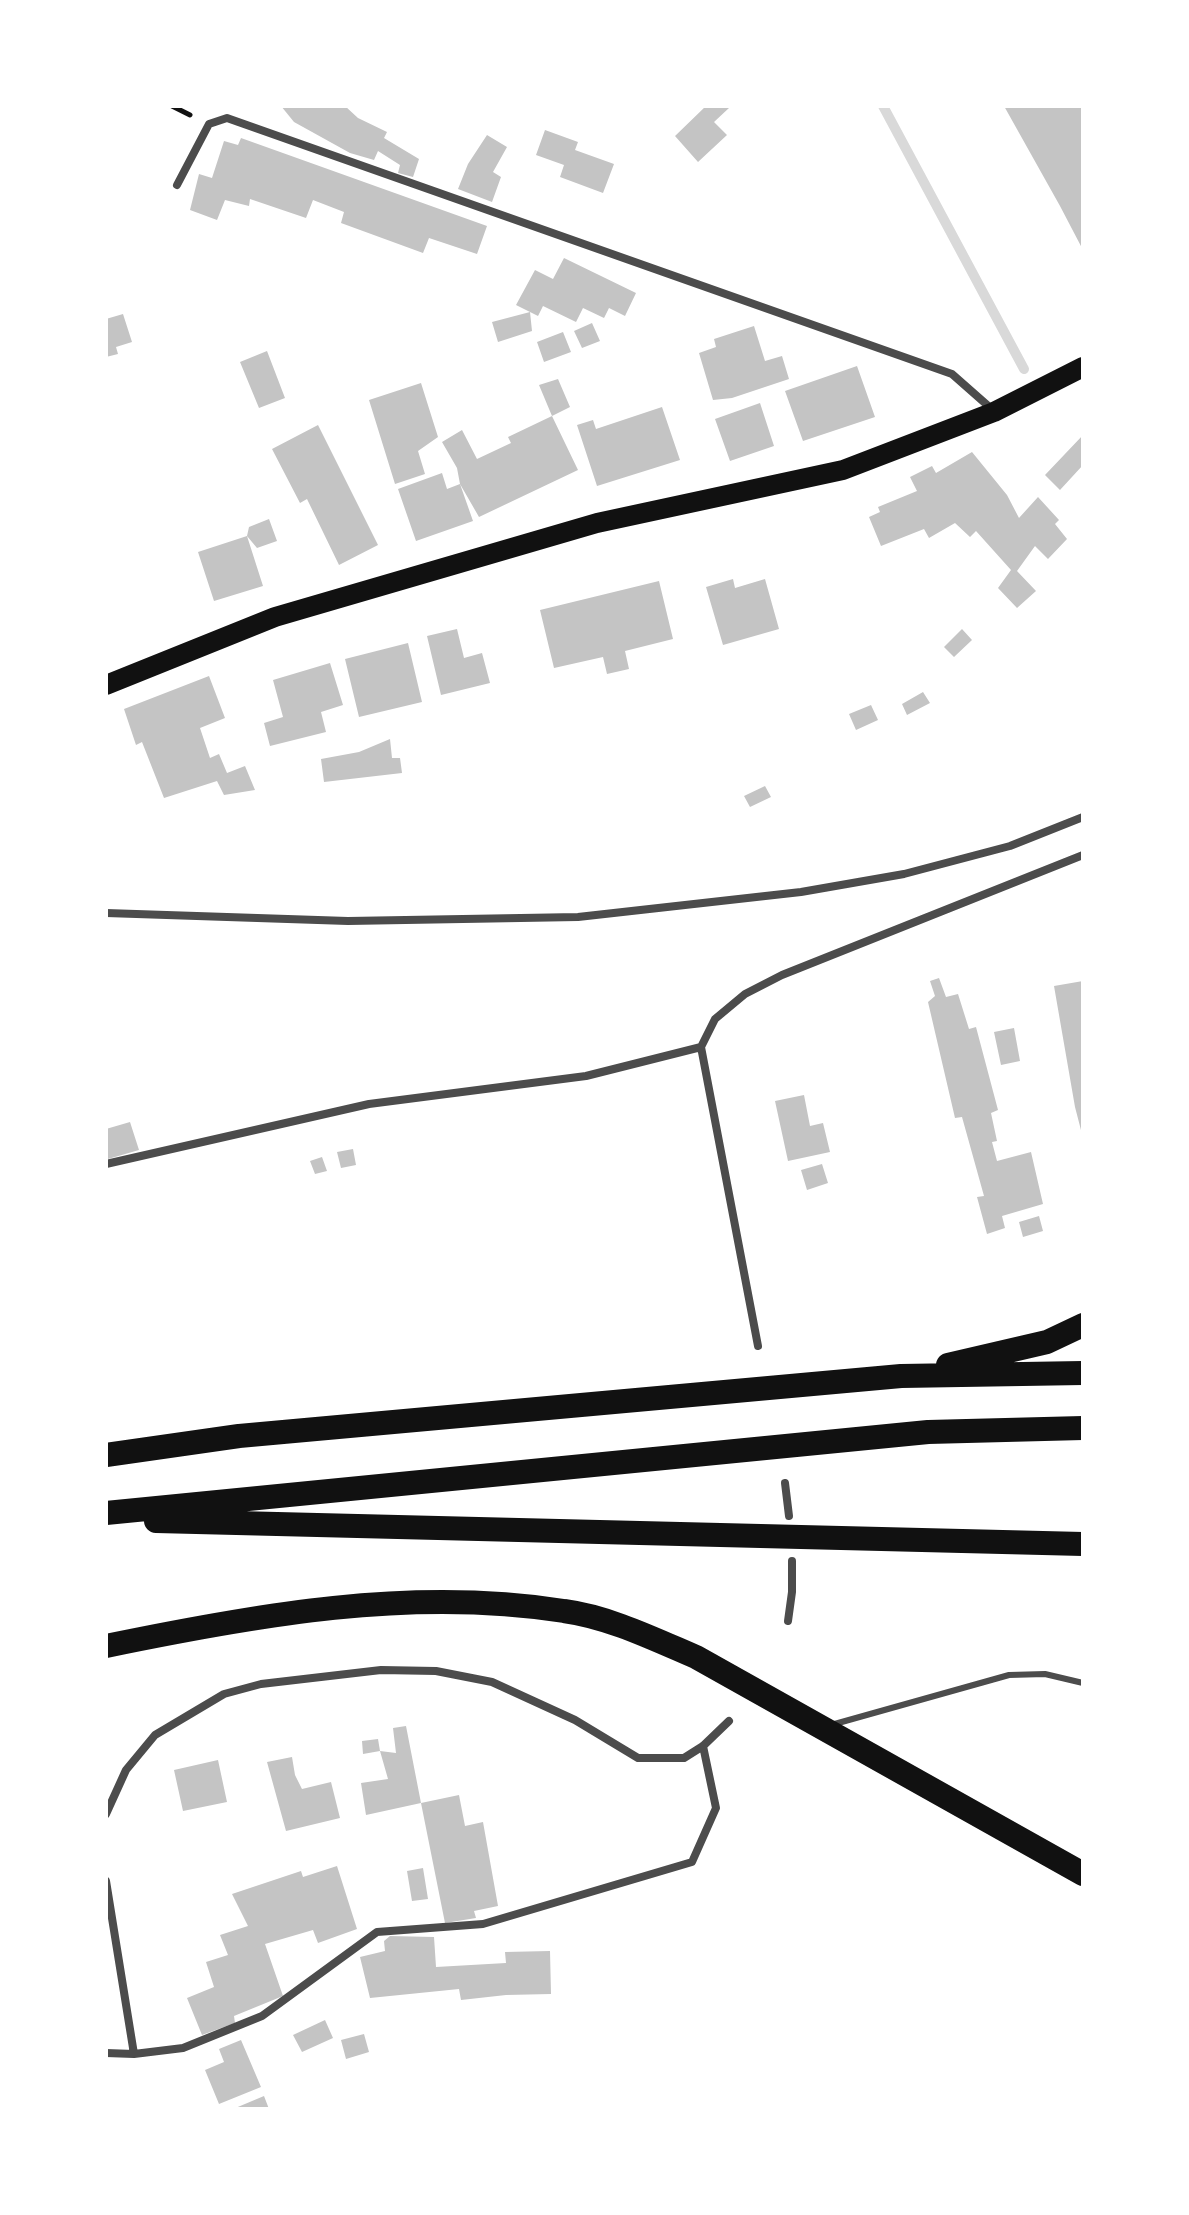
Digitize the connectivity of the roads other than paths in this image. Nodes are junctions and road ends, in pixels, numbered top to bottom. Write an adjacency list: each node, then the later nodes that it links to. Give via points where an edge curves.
1 (177, 185): 3 (street, via 209,124 227,118 952,374)
2 (1083, 367): 3 (main road)
3 (994, 412): 4 (main road, via 843,470 597,523 275,617)
4 (106, 685)
5 (1083, 817): 7 (street, via 1010,846 904,874 801,892 578,917 348,921)
6 (1083, 855): 8 (street, via 782,975 745,994 715,1019)
7 (106, 913)
8 (701, 1047): 9 (street, via 586,1076 369,1104); 11 (street)
9 (106, 1164)
10 (1083, 1325): 13 (highway, via 1047,1342)
11 (758, 1346)
12 (1083, 1373): 13 (highway)
13 (901, 1376): 15 (highway, via 239,1436)
14 (1083, 1428): 17 (highway, via 928,1432)
15 (106, 1455)
16 (785, 1483): 18 (street)
17 (106, 1513)
18 (789, 1516)
19 (106, 1520): 20 (highway)
20 (1083, 1544)
21 (792, 1561): 22 (street)
22 (788, 1621)
23 (106, 1646): 26 (highway, via 233,1620 373,1604 496,1604 567,1611 696,1657)
24 (1083, 1683): 26 (lane, via 1045,1674 1009,1675)
25 (729, 1721): 27 (street)
26 (821, 1728): 29 (highway)
27 (703, 1746): 28 (street, via 684,1758 638,1758 575,1720 492,1682 436,1671 350,1673 261,1684 224,1694 189,1713 155,1735 126,1770); 32 (street, via 716,1808 692,1862 483,1924 377,1932 262,2016 183,2048)
28 (106, 1814)
29 (1083, 1874)
30 (106, 1881): 32 (street)
31 (106, 2053): 32 (street)
32 (134, 2054)

